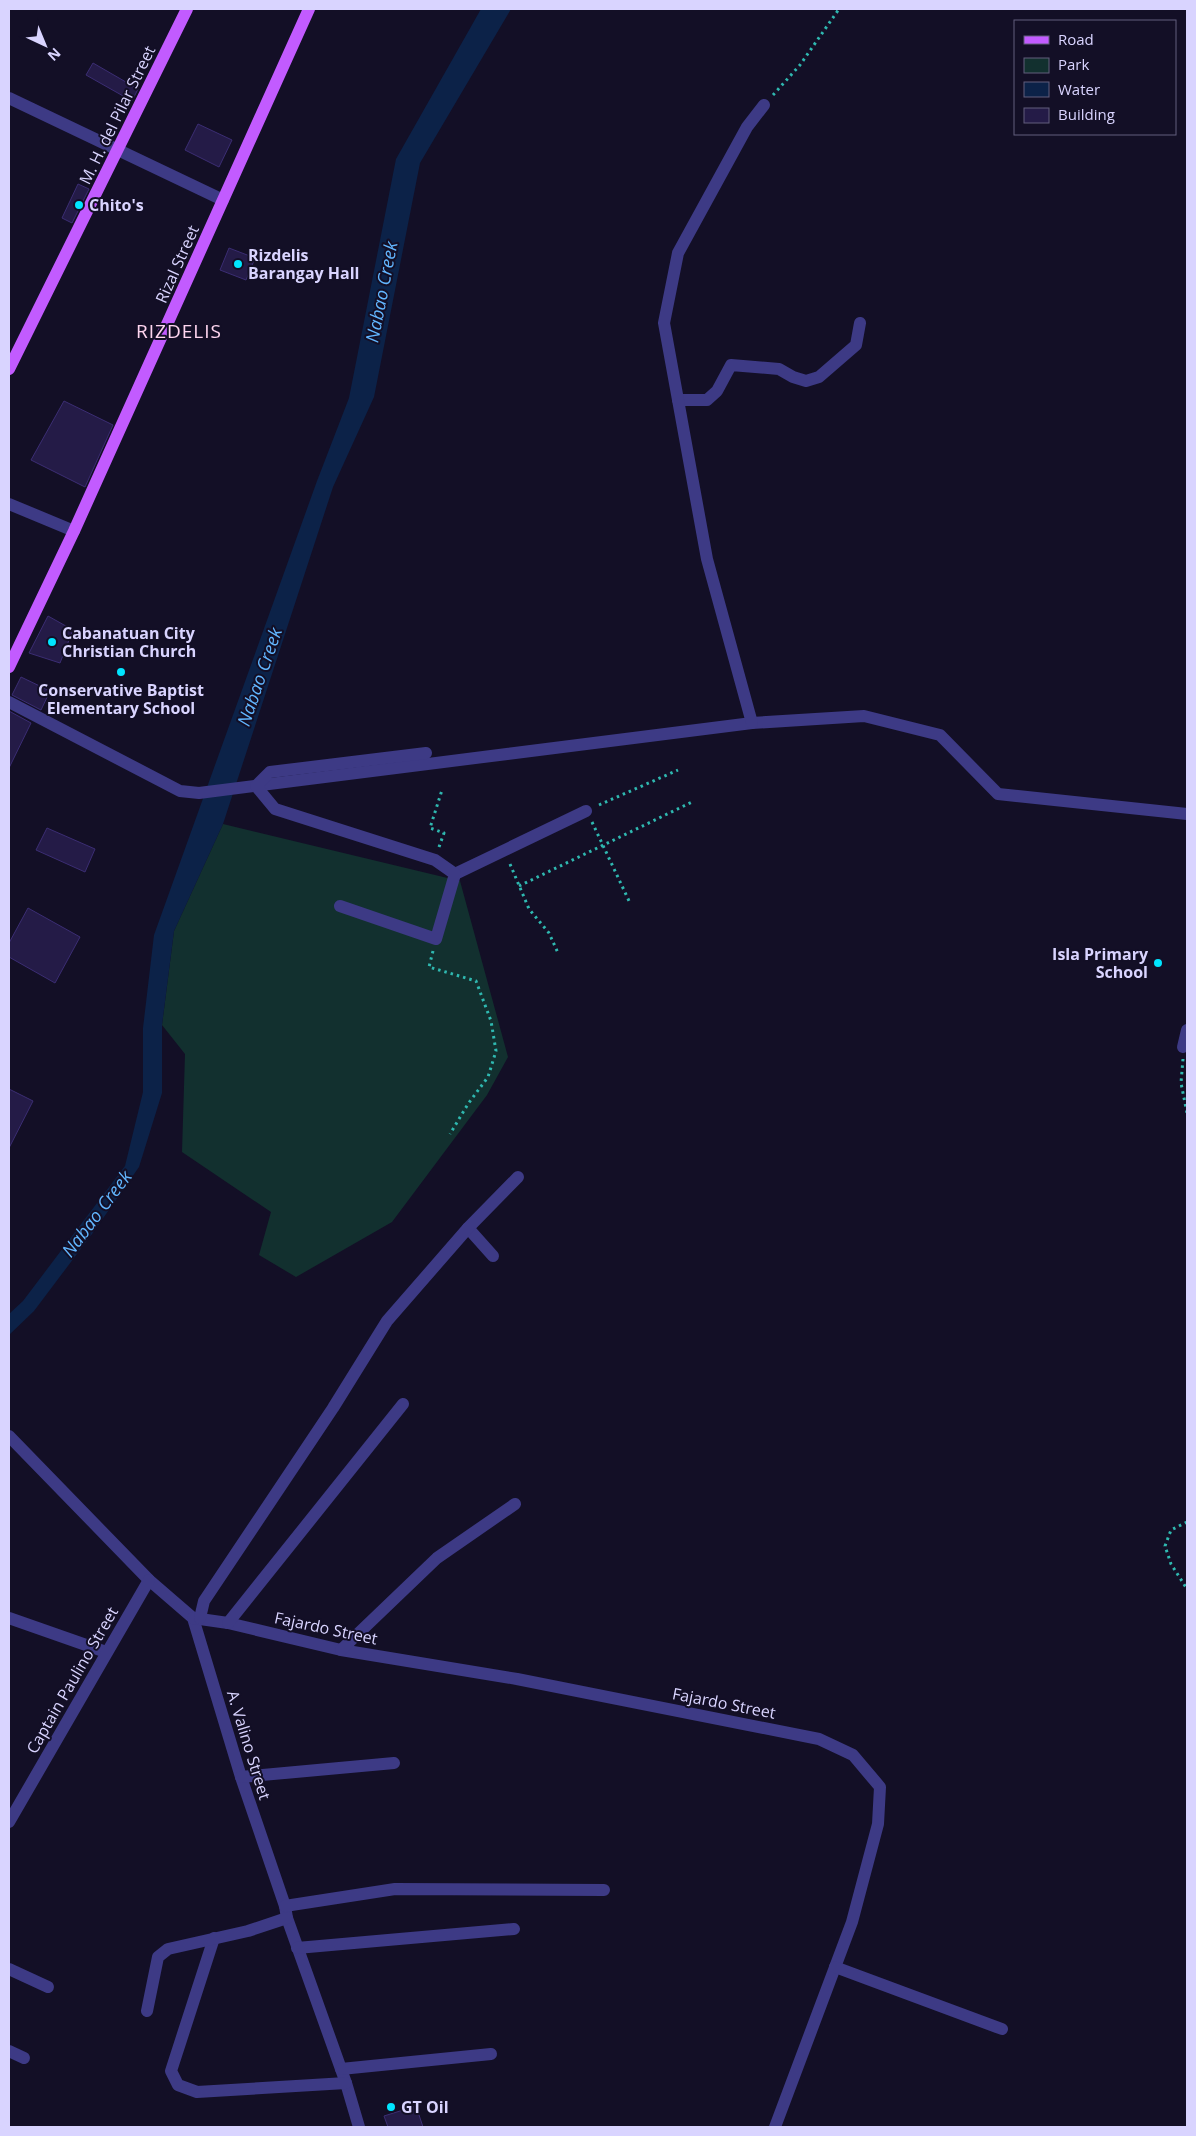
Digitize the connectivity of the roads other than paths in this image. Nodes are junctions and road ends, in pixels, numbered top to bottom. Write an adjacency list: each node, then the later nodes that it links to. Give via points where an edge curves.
1 (187, 9): 5 (main road, M. H. del Pilar Street)
2 (309, 9): 6 (main road, Rizal Street)
3 (9, 98): 5 (street)
4 (764, 105): 9 (street, via 747,127 678,254 664,323)
5 (118, 150): 6 (street); 8 (main road, M. H. del Pilar Street)
6 (223, 200): 11 (main road, Rizal Street)
7 (860, 323): 9 (street, via 856,345 819,378 806,381 779,369 731,365 717,391 707,400)
8 (9, 369)
9 (678, 400): 14 (street, via 707,559)
10 (9, 504): 11 (street)
11 (74, 531): 12 (main road, Rizal Street)
12 (9, 667)
13 (9, 702): 16 (street, via 180,791 199,793)
14 (752, 723): 16 (street); 18 (street, via 864,716 940,736 998,794)
15 (426, 753): 16 (street, via 270,772)
16 (256, 786): 19 (street, via 275,809 435,860)
17 (586, 811): 19 (street)
18 (1187, 814)
19 (455, 874): 20 (street, via 436,938)
20 (340, 906)
21 (1187, 1030): 22 (street)
22 (1183, 1047)
23 (518, 1177): 24 (street)
24 (468, 1228): 25 (street); 31 (street, via 387,1321 204,1601)
25 (493, 1256)
26 (403, 1404): 32 (street)
27 (9, 1436): 29 (street)
28 (515, 1504): 33 (street, via 437,1558)
29 (149, 1580): 31 (street); 34 (street, Captain Paulino Street)
30 (9, 1618): 34 (street)
31 (197, 1618): 32 (street, Fajardo Street); 36 (street, A. Valino Street)
32 (228, 1623): 33 (street, Fajardo Street)
33 (341, 1650): 43 (street, Fajardo Street, via 517,1678 819,1739 852,1755 880,1786 878,1824 852,1922)
34 (106, 1652): 37 (street, Captain Paulino Street)
35 (394, 1763): 36 (street)
36 (241, 1777): 39 (street, A. Valino Street)
37 (9, 1822)
38 (604, 1890): 39 (street, via 395,1889)
39 (286, 1912): 41 (street, via 248,1931); 42 (street, A. Valino Street)
40 (514, 1930): 42 (street)
41 (214, 1938): 46 (street, via 168,1949 158,1957); 52 (street, via 171,2071 178,2086 197,2092)
42 (297, 1948): 51 (street, A. Valino Street)
43 (835, 1967): 47 (street); 54 (street, Fajardo Street)
44 (9, 1969): 45 (street)
45 (48, 1987)
46 (147, 2012)
47 (1002, 2028)
48 (9, 2051): 50 (street)
49 (491, 2054): 51 (street)
50 (24, 2058)
51 (341, 2069): 52 (street, A. Valino Street)
52 (346, 2083): 53 (street, A. Valino Street)
53 (359, 2127)
54 (775, 2127)

